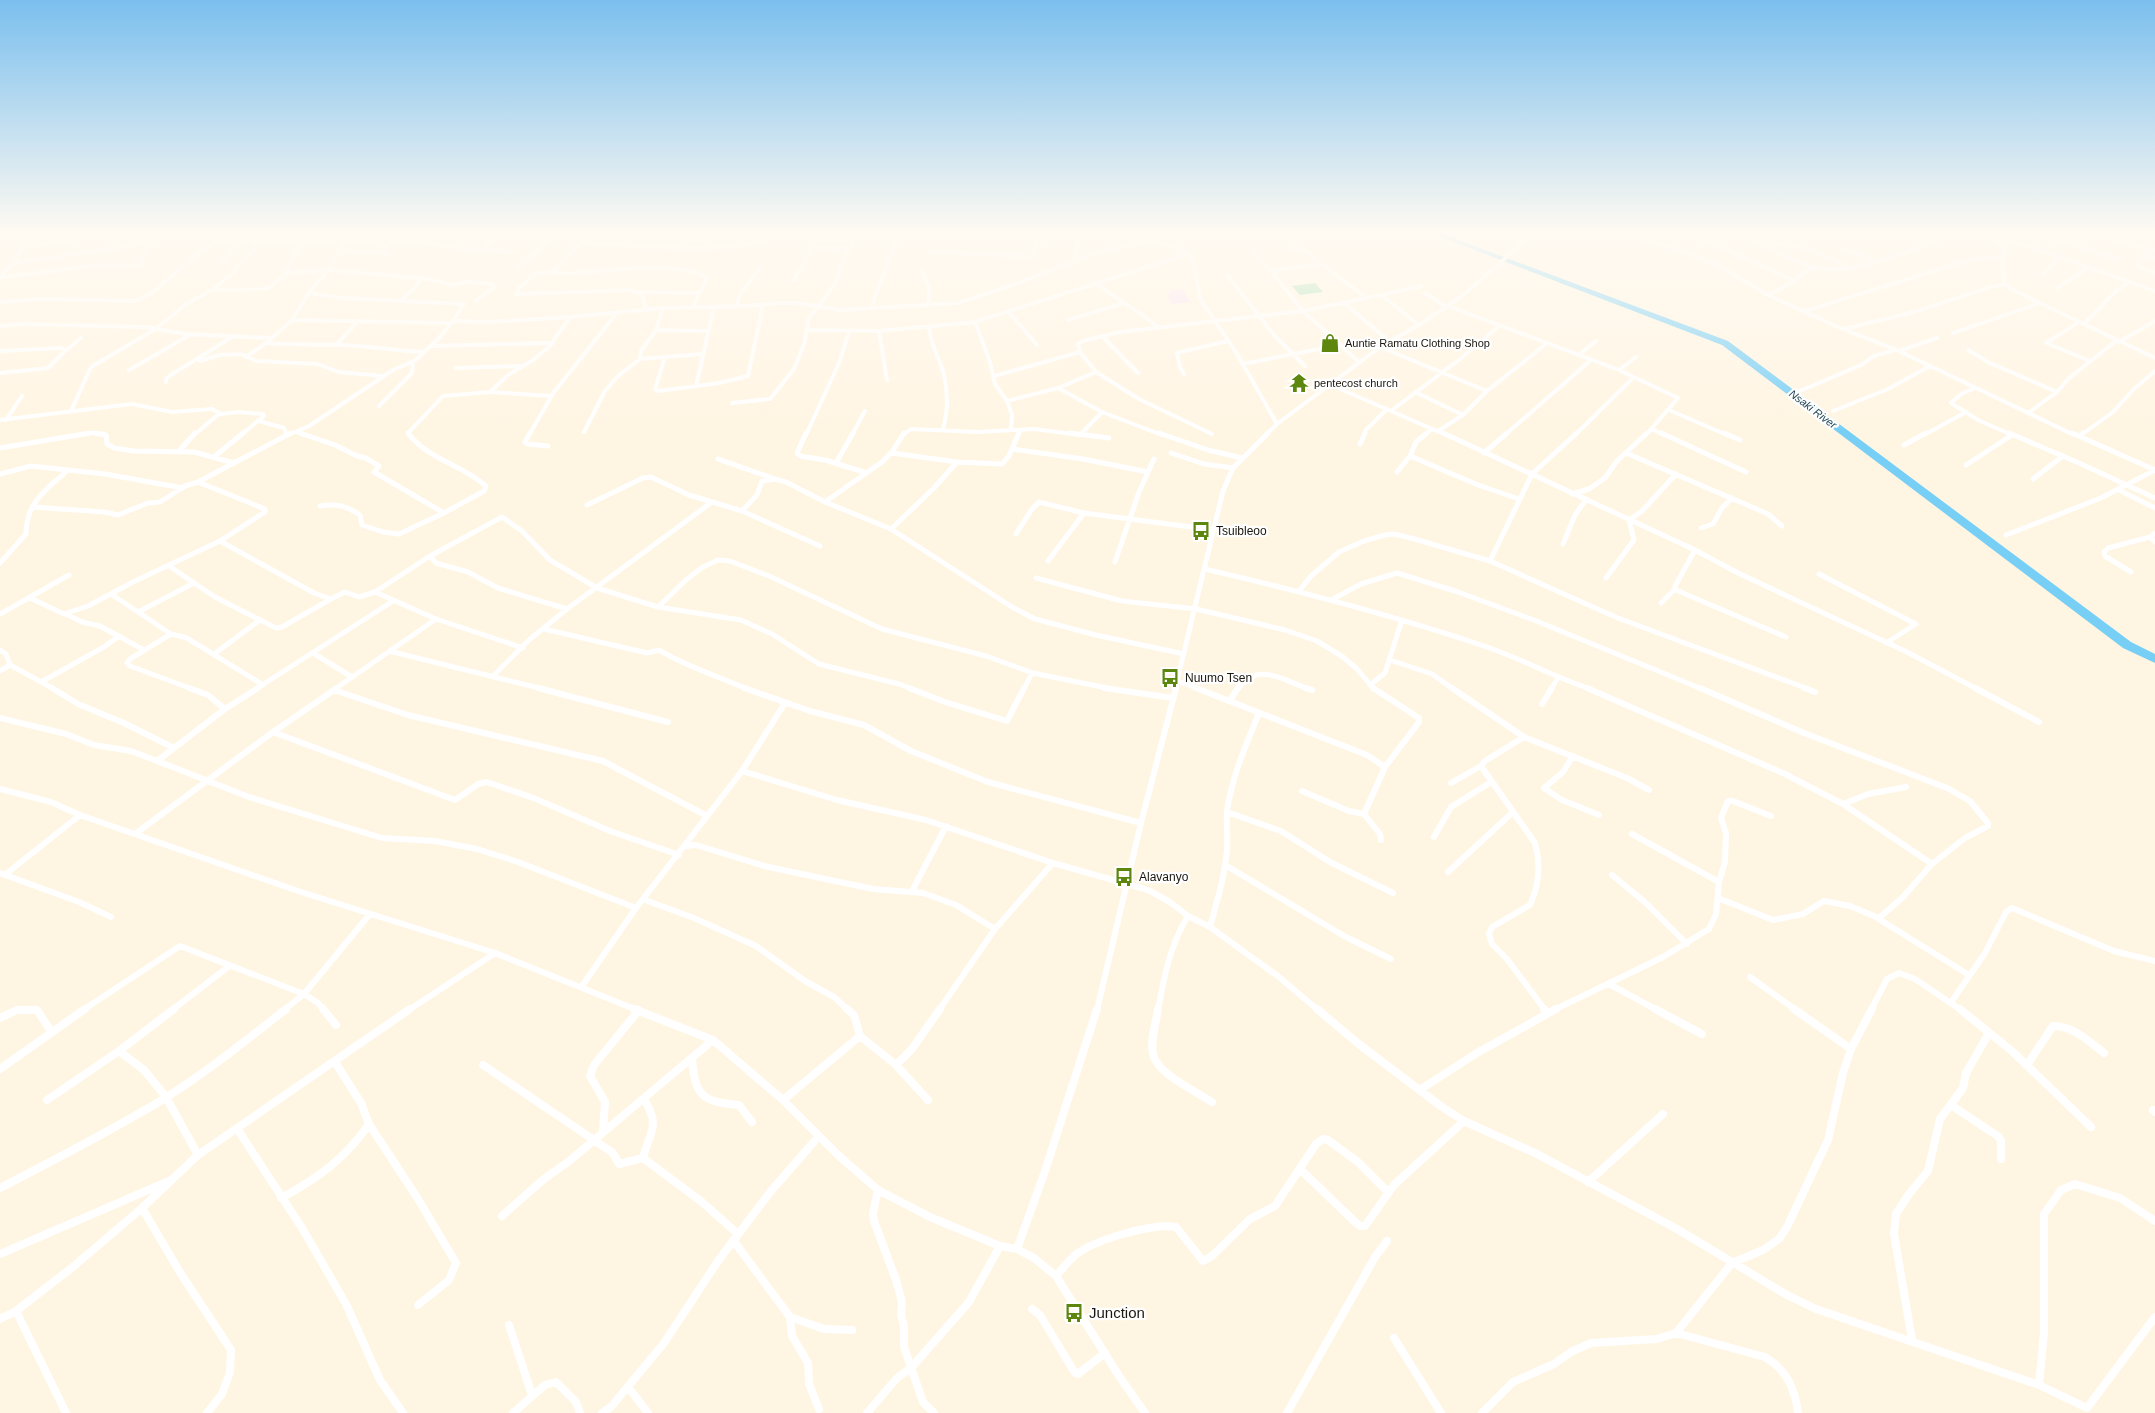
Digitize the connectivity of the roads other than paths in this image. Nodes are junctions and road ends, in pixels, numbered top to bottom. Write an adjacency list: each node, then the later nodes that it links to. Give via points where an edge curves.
1 (142, 298): 30 (street, via 129,302 30,298)
2 (198, 298): 63 (street)
3 (306, 298): 50 (street)
4 (341, 298): 28 (street)
5 (403, 298): 28 (street)
6 (480, 298): 29 (street)
7 (642, 298): 43 (street)
8 (698, 298): 38 (street)
9 (739, 298): 35 (street)
10 (824, 298): 41 (street)
11 (875, 298): 42 (street)
12 (930, 298): 36 (street)
13 (976, 298): 36 (street)
14 (1053, 298): 46 (street)
15 (1117, 298): 32 (street)
16 (1200, 298): 56 (street)
17 (1244, 298): 49 (street)
18 (1293, 298): 44 (street)
19 (1367, 298): 31 (street)
20 (1385, 298): 58 (street)
21 (1433, 298): 37 (street)
22 (1457, 298): 37 (street)
23 (1775, 298): 45 (street)
24 (1843, 298): 45 (street)
25 (1956, 298): 66 (street)
26 (2031, 298): 33 (street)
27 (2109, 298): 57 (street)
28 (400, 301): 54 (street, via 464,304)
29 (476, 301)
30 (0, 302)
31 (1343, 302): 44 (street); 78 (street)
32 (1124, 303): 51 (street); 62 (street)
33 (2040, 303): 57 (street); 70 (street)
34 (764, 305): 35 (street); 41 (street, via 796,303); 127 (street, via 748,376)
35 (736, 306): 39 (street)
36 (928, 306): 42 (street)
37 (1447, 306): 58 (street); 60 (street)
38 (693, 307): 39 (street); 40 (street)
39 (714, 307): 67 (street)
40 (663, 308): 43 (street); 64 (street)
41 (817, 308): 42 (street); 65 (street, via 809,318)
42 (871, 308)
43 (646, 310): 47 (street)
44 (1303, 311): 49 (street); 86 (street)
45 (1805, 311): 66 (street)
46 (1009, 312): 55 (street); 85 (street)
47 (616, 314): 48 (street); 136 (street)
48 (570, 316): 54 (street); 82 (street)
49 (1258, 316): 56 (street); 95 (street)
50 (292, 320): 52 (street); 75 (street)
51 (1068, 320)
52 (358, 321): 54 (street, via 388,324); 84 (street)
53 (2155, 321): 80 (street)
54 (452, 322): 87 (street)
55 (975, 322): 61 (street); 122 (street)
56 (1216, 322): 62 (street); 77 (street)
57 (2082, 323): 80 (street); 105 (street, via 2046,343)
58 (1419, 325): 78 (street)
59 (0, 326): 63 (street, via 87,324)
60 (1499, 326): 83 (street); 117 (street)
61 (928, 327): 68 (street); 157 (street, via 944,374 948,412)
62 (1160, 328): 72 (street)
63 (154, 330): 71 (street); 142 (street, via 91,367)
64 (656, 330): 67 (street); 101 (street, via 641,351)
65 (808, 330): 69 (street); 138 (street, via 794,369 773,397)
66 (1844, 330): 89 (street)
67 (707, 331): 96 (street)
68 (879, 331): 69 (street); 124 (street)
69 (849, 332): 187 (street, via 839,363 796,453)
70 (1953, 333)
71 (192, 334): 73 (street); 113 (street)
72 (1102, 336): 94 (street, via 1078,344); 119 (street)
73 (232, 337): 75 (street); 125 (street, via 171,374)
74 (81, 338): 92 (street)
75 (272, 338): 81 (street)
76 (1937, 338): 89 (street)
77 (1228, 341): 108 (street); 120 (street, via 1177,353)
78 (1389, 341): 88 (street)
79 (1596, 341): 97 (street)
80 (2118, 341): 102 (street); 105 (street)
81 (266, 343): 84 (street); 98 (street)
82 (553, 343): 87 (street); 109 (street)
83 (1546, 344): 97 (street); 130 (street)
84 (336, 345): 93 (street)
85 (1037, 345)
86 (1340, 345): 95 (street); 106 (street)
87 (430, 346): 93 (street)
88 (1380, 347): 106 (street); 117 (street)
89 (1897, 350): 111 (street); 134 (street, via 1874,356 1861,365)
90 (1968, 350): 133 (street)
91 (0, 351): 92 (street, via 62,348)
92 (65, 351): 118 (street, via 48,368)
93 (424, 352): 107 (street)
94 (1080, 352): 116 (street); 122 (street)
95 (1293, 353): 108 (street); 110 (street)
96 (702, 354): 99 (street); 127 (street)
97 (1579, 355): 103 (street)
98 (246, 356): 104 (street, via 221,354); 121 (street, via 257,361 318,364 338,372)
99 (665, 357): 101 (street); 127 (street, via 655,389)
100 (1636, 357): 114 (street)
101 (640, 358): 161 (street, via 606,390)
102 (2155, 358)
103 (1591, 360): 114 (street); 177 (street)
104 (200, 361)
105 (2090, 361): 133 (street)
106 (1359, 362): 126 (street)
107 (411, 363): 121 (street); 139 (street, via 412,373)
108 (1242, 364): 153 (street)
109 (523, 366): 112 (street); 131 (street)
110 (1305, 366)
111 (1930, 366): 129 (street); 144 (street, via 1888,389)
112 (456, 368)
113 (129, 370)
114 (1619, 370): 123 (street)
115 (2155, 371): 166 (street, via 2113,412)
116 (1096, 372): 128 (street); 163 (street, via 1133,396)
117 (1442, 372): 130 (street); 132 (street)
118 (0, 373)
119 (1138, 373)
120 (1184, 374)
121 (384, 376): 160 (street)
122 (994, 376): 137 (street, via 995,384)
123 (1634, 378): 141 (street, via 1677,396 1678,400); 197 (street)
124 (887, 380)
125 (166, 382)
126 (1329, 384): 140 (street); 153 (street)
127 (696, 386)
128 (1058, 388): 137 (street); 145 (street)
129 (1976, 388): 146 (street, via 1952,401 1953,405); 147 (street)
130 (1487, 391): 149 (street)
131 (490, 392): 136 (street); 218 (street, via 443,396 408,433 424,451 474,474 486,486 484,491)
132 (1415, 392): 140 (street); 149 (street)
133 (2057, 392): 147 (street)
134 (1795, 393)
135 (22, 396): 151 (street)
136 (552, 396): 170 (street, via 525,442)
137 (1007, 402): 154 (street, via 1012,415)
138 (732, 404)
139 (379, 406)
140 (1389, 410): 155 (street); 169 (street, via 1366,430)
141 (1669, 410): 156 (street); 168 (street)
142 (71, 411): 148 (street, via 132,404 172,412 212,409); 151 (street)
143 (865, 411): 187 (street)
144 (1833, 411)
145 (1102, 412): 162 (street); 182 (street, via 1177,440)
146 (1966, 412): 165 (street); 171 (street)
147 (2028, 413): 166 (street)
148 (220, 414): 152 (street, via 262,414 264,416); 174 (street, via 194,434)
149 (1463, 415): 159 (street)
150 (0, 420): 151 (street)
151 (6, 420)
152 (259, 421): 164 (street, via 284,428); 181 (street)
153 (1277, 424): 182 (street)
154 (1011, 429): 157 (street, via 978,432); 158 (street)
155 (1432, 429): 159 (street); 179 (street, via 1416,442)
156 (1652, 429): 178 (street); 194 (street)
157 (943, 430): 175 (street, via 907,430)
158 (1020, 430): 162 (street); 173 (street)
159 (1438, 431): 177 (street)
160 (296, 432): 164 (street); 218 (street, via 366,458 379,466 374,472)
161 (584, 432)
162 (1081, 434): 167 (street)
163 (1212, 434)
164 (287, 435): 186 (street)
165 (2012, 435): 180 (street); 188 (street)
166 (2079, 436): 190 (street)
167 (1109, 438)
168 (1740, 440)
169 (1360, 444)
170 (548, 446)
171 (1904, 446)
172 (0, 448): 174 (street, via 93,433 106,435 107,444 113,447)
173 (1013, 449): 185 (street, via 1002,464); 192 (street)
174 (180, 450): 181 (street)
175 (892, 453): 185 (street); 196 (street)
176 (1171, 453): 189 (street, via 1204,464)
177 (1484, 453): 197 (street)
178 (1626, 453): 198 (street); 206 (street, via 1595,486)
179 (1410, 456): 193 (street); 209 (street)
180 (2063, 456): 200 (street); 203 (street)
181 (214, 457): 186 (street)
182 (1242, 458): 189 (street)
183 (718, 459): 199 (street)
184 (1154, 459): 192 (street)
185 (957, 462): 224 (street)
186 (234, 463): 202 (street)
187 (836, 463): 196 (street)
188 (1966, 465)
189 (1233, 468): 225 (street, via 1223,491)
190 (2155, 470): 203 (street)
191 (67, 471): 195 (street, via 31,466); 204 (street); 215 (street, via 36,499)
192 (1148, 472): 220 (street)
193 (1397, 472)
194 (1746, 472)
195 (3, 473): 201 (street)
196 (867, 473): 212 (street)
197 (1532, 474): 206 (street); 209 (street)
198 (1676, 474): 207 (street); 221 (street, via 1642,511)
199 (775, 479): 212 (street); 217 (street, via 762,482 757,495)
200 (2033, 479)
201 (0, 480)
202 (198, 482): 204 (street); 230 (street, via 265,510)
203 (2130, 485): 205 (street); 208 (street)
204 (183, 488): 215 (street, via 160,502 148,503 121,515)
205 (2119, 490): 216 (street); 228 (street)
206 (1572, 494): 210 (street)
207 (1732, 498): 222 (street, via 1768,514); 223 (street, via 1713,524)
208 (2155, 498)
209 (1519, 499): 238 (street)
210 (1586, 500): 221 (street); 232 (street, via 1575,515)
211 (712, 502): 213 (street, via 689,496 647,476); 217 (street); 248 (street)
212 (825, 502): 224 (street)
213 (587, 505)
214 (320, 506): 218 (street, via 344,505 360,515 362,525 394,534)
215 (33, 507): 239 (street, via 26,534)
216 (2155, 508)
217 (742, 511): 233 (street)
218 (444, 513)
219 (1084, 513): 220 (street); 227 (street, via 1039,502); 236 (street)
220 (1130, 519): 225 (street); 237 (street)
221 (1629, 520): 234 (street); 246 (street, via 1634,540)
222 (1782, 526)
223 (1701, 528)
224 (892, 529): 278 (street, via 1035,619)
225 (1214, 530): 241 (street)
226 (2155, 533): 229 (street)
227 (1016, 534)
228 (2006, 535)
229 (2150, 538): 231 (street); 242 (street, via 2108,548 2104,552 2105,556)
230 (220, 541): 240 (street); 254 (street, via 314,593)
231 (2155, 542)
232 (1563, 544)
233 (820, 546)
234 (1695, 550): 249 (street); 271 (street)
235 (430, 556): 248 (street, via 502,517 522,531 550,560); 251 (street); 259 (street, via 436,563 468,572 498,588)
236 (1048, 561)
237 (1114, 562)
238 (1490, 562): 250 (street, via 1411,538 1385,535 1364,540 1339,552); 292 (street, via 1618,618)
239 (0, 563)
240 (169, 566): 247 (street); 252 (street)
241 (1205, 569): 250 (street); 260 (street)
242 (2131, 572)
243 (1820, 574): 271 (street, via 1915,622)
244 (69, 575): 253 (street)
245 (1036, 578): 260 (street, via 1122,601)
246 (1606, 578)
247 (194, 583): 261 (street); 265 (street)
248 (597, 588): 258 (street); 259 (street)
249 (1675, 589): 257 (street); 270 (street)
250 (1298, 591): 255 (street)
251 (375, 592): 254 (street, via 359,597 345,592); 256 (street)
252 (111, 594): 261 (street); 263 (street)
253 (30, 598): 262 (street); 263 (street)
254 (331, 599): 265 (street, via 278,629)
255 (1331, 600): 266 (street); 334 (street, via 1361,584 1394,573 1458,592 1534,620 1804,734 1940,785 1970,801 1988,826 1965,838)
256 (393, 602): 264 (street); 276 (street)
257 (1661, 603)
258 (658, 607): 282 (street, via 696,573 721,560 749,568 889,632 978,654); 282 (street, via 741,620 772,634 819,664 899,684 1007,721)
259 (567, 609): 267 (street)
260 (1196, 609): 278 (street); 289 (street, via 1317,641 1357,669)
261 (138, 612): 268 (street)
262 (0, 614)
263 (66, 614): 269 (street)
264 (436, 619): 272 (street); 275 (street)
265 (260, 620): 277 (street)
266 (1402, 620): 279 (street); 285 (street, via 1487,647)
267 (544, 629): 272 (street); 295 (street, via 647,653 659,650 680,663)
268 (171, 634): 274 (street); 277 (street, via 187,638)
269 (119, 636): 274 (street); 287 (street)
270 (1786, 637)
271 (1886, 643): 301 (street)
272 (523, 648): 283 (street)
273 (0, 650): 280 (street, via 6,654)
274 (144, 650): 297 (street, via 127,663 208,695)
275 (390, 651): 283 (street); 284 (street)
276 (313, 653): 284 (street); 288 (street)
277 (214, 654): 288 (street)
278 (1184, 654): 286 (street)
279 (1390, 660): 289 (street, via 1385,673); 303 (street, via 1432,674)
280 (10, 665): 281 (street); 287 (street)
281 (0, 671)
282 (1032, 673): 293 (street)
283 (493, 676): 300 (street)
284 (352, 677): 290 (street)
285 (1558, 678): 296 (street); 317 (street, via 1604,694 1785,774)
286 (1178, 681): 293 (street); 294 (street)
287 (41, 682): 304 (street, via 78,704)
288 (263, 685): 297 (street)
289 (1370, 685): 308 (street, via 1419,718)
290 (334, 690): 302 (street); 323 (street, via 408,715 603,761)
291 (1312, 690): 294 (street, via 1274,676 1257,674 1245,680)
292 (1815, 692)
293 (1173, 698): 325 (street)
294 (1230, 700): 298 (street)
295 (785, 704): 309 (street); 325 (street, via 864,725 911,751 988,782)
296 (1542, 704)
297 (225, 709): 304 (street)
298 (1259, 713): 308 (street, via 1367,754); 318 (street, via 1242,753)
299 (0, 718): 306 (street, via 66,734 94,745 131,751)
300 (668, 722)
301 (2039, 722)
302 (273, 732): 310 (street); 332 (street, via 455,800 478,784 487,782)
303 (1524, 737): 305 (street); 307 (street)
304 (174, 748): 306 (street)
305 (1573, 756): 315 (street); 322 (street, via 1563,772 1544,788 1562,800)
306 (157, 761): 310 (street)
307 (1481, 766): 311 (street); 312 (street)
308 (1385, 767): 320 (street)
309 (742, 771): 323 (street); 326 (street, via 837,800)
310 (207, 782): 327 (street); 345 (street, via 382,838 433,841 477,849)
311 (1491, 782): 319 (street); 329 (street, via 1451,807)
312 (1451, 783)
313 (1906, 787): 317 (street, via 1876,792)
314 (0, 789): 321 (street, via 52,802)
315 (1649, 790)
316 (1302, 791): 320 (street, via 1348,812)
317 (1843, 804): 334 (street)
318 (1227, 812): 335 (street); 342 (street, via 1281,831 1330,862)
319 (1513, 812): 336 (street); 364 (street, via 1539,853 1538,881 1530,905 1492,928 1489,939)
320 (1364, 814): 330 (street)
321 (80, 815): 327 (street); 337 (street)
322 (1599, 815)
323 (707, 816): 331 (street)
324 (1771, 816): 339 (street, via 1728,802 1720,818 1726,833 1726,856)
325 (1141, 823): 340 (street)
326 (946, 826): 333 (street); 341 (street)
327 (135, 834): 346 (street)
328 (1632, 834): 339 (street)
329 (1434, 837)
330 (1382, 840)
331 (686, 846): 332 (street); 341 (street, via 696,845 764,866 873,889)
332 (679, 855): 344 (street)
333 (1054, 863): 340 (street); 351 (street)
334 (1932, 864): 349 (street)
335 (1224, 865): 350 (street); 354 (street, via 1344,936)
336 (1448, 872)
337 (3, 873): 348 (street)
338 (1612, 875): 352 (street)
339 (1719, 882): 343 (street)
340 (1127, 884): 347 (street, via 1148,890); 414 (street, via 1100,1000)
341 (912, 891): 351 (street, via 962,907)
342 (1393, 894)
343 (1718, 898): 349 (street, via 1773,920 1803,914 1824,901 1856,908); 352 (street, via 1716,914 1709,929)
344 (645, 900): 345 (street); 370 (street, via 756,946 854,1014)
345 (636, 908): 360 (street)
346 (370, 914): 353 (street); 361 (street)
347 (1188, 916): 350 (street); 387 (street, via 1170,957 1152,1051 1155,1060 1170,1074)
348 (111, 917)
349 (1879, 918): 357 (street)
350 (1210, 927): 381 (street, via 1279,976 1360,1045)
351 (996, 929): 378 (street, via 912,1049)
352 (1687, 944): 359 (street)
353 (495, 953): 360 (street); 376 (street)
354 (1391, 959)
355 (2155, 961): 357 (street, via 2114,951 2012,908 2006,912 1985,953)
356 (228, 967): 361 (street); 367 (street, via 184,947 175,948); 373 (street)
357 (1969, 975): 362 (street)
358 (1750, 977): 372 (street)
359 (1609, 984): 364 (street); 369 (street)
360 (582, 986): 363 (street)
361 (304, 994): 366 (street, via 318,1003); 382 (street, via 231,1053)
362 (1952, 1001): 368 (street); 372 (street, via 1908,975 1893,974 1887,979)
363 (639, 1010): 371 (street); 395 (street, via 594,1064 590,1076 604,1096)
364 (1547, 1013): 381 (street)
365 (0, 1018): 367 (street, via 17,1010 37,1010)
366 (336, 1025)
367 (51, 1031): 380 (street)
368 (1989, 1033): 379 (street); 388 (street, via 1966,1073 1958,1098)
369 (1702, 1034)
370 (860, 1036): 378 (street); 385 (street)
371 (713, 1040): 375 (street); 385 (street)
372 (1851, 1049): 416 (street, via 1828,1140 1787,1227 1763,1250)
373 (119, 1051): 382 (street, via 144,1070); 384 (street)
374 (2104, 1053): 379 (street, via 2069,1028 2053,1026)
375 (692, 1058): 383 (street); 391 (street, via 694,1075 702,1095 712,1102 739,1105)
376 (335, 1062): 392 (street, via 361,1102); 394 (street)
377 (483, 1065): 397 (street)
378 (896, 1065): 386 (street)
379 (2027, 1065): 393 (street)
380 (0, 1069)
381 (1420, 1089): 390 (street)
382 (166, 1097): 398 (street); 404 (street, via 60,1158)
383 (644, 1099): 395 (street); 399 (street, via 654,1114 654,1122)
384 (46, 1100)
385 (783, 1100): 396 (street)
386 (928, 1100)
387 (1212, 1102)
388 (1951, 1105): 400 (street, via 1998,1137); 428 (street, via 1940,1119 1928,1171 1896,1214 1894,1234)
389 (1663, 1114): 403 (street)
390 (1464, 1121): 403 (street, via 1537,1154); 406 (street)
391 (752, 1122)
392 (369, 1124): 407 (street, via 345,1157 310,1184); 418 (street, via 456,1263 448,1280)
393 (2091, 1127)
394 (238, 1130): 398 (street); 407 (street)
395 (603, 1132): 397 (street)
396 (819, 1136): 405 (street); 411 (street)
397 (594, 1140): 399 (street, via 613,1153 620,1164); 409 (street)
398 (198, 1155): 402 (street)
399 (643, 1158): 411 (street, via 702,1202)
400 (2001, 1159)
401 (1300, 1169): 406 (street, via 1316,1144 1323,1139 1328,1140 1358,1162); 406 (street, via 1360,1226 1365,1226); 417 (street, via 1275,1206 1250,1219 1204,1261 1176,1227 1165,1225 1108,1238 1075,1255)
402 (174, 1180): 408 (street); 415 (street)
403 (1588, 1182): 416 (street)
404 (0, 1188)
405 (878, 1190): 413 (street, via 930,1218); 430 (street, via 874,1221 902,1302 904,1348)
406 (1388, 1192)
407 (281, 1198): 438 (street, via 346,1304 380,1380)
408 (142, 1208): 420 (street); 437 (street, via 231,1350 230,1372 222,1394)
409 (502, 1216)
410 (2155, 1221): 431 (street, via 2120,1198 2075,1184 2068,1184 2048,1206 2044,1214 2044,1332)
411 (736, 1237): 421 (street); 432 (street, via 664,1343)
412 (1387, 1241): 446 (street)
413 (1000, 1246): 414 (street); 430 (street, via 970,1302)
414 (1017, 1249): 417 (street)
415 (0, 1254)
416 (1732, 1263): 426 (street); 428 (street, via 1816,1309)
417 (1056, 1276): 429 (street)
418 (418, 1305)
419 (1032, 1309): 429 (street, via 1040,1315 1075,1373)
420 (16, 1311): 423 (street); 436 (street)
421 (790, 1317): 425 (street, via 824,1329); 434 (street, via 792,1336 808,1364 809,1384)
422 (2155, 1317): 435 (street)
423 (0, 1320)
424 (509, 1325): 433 (street)
425 (852, 1330)
426 (1676, 1333): 448 (street, via 1657,1339 1591,1344 1513,1382); 449 (street, via 1774,1361 1791,1383)
427 (1394, 1338): 447 (street)
428 (1912, 1340): 431 (street)
429 (1105, 1353): 445 (street)
430 (911, 1368): 443 (street, via 897,1378); 444 (street, via 923,1402)
431 (2039, 1385): 435 (street)
432 (628, 1387): 441 (street); 442 (street)
433 (532, 1395): 439 (street); 440 (street, via 545,1385 556,1382 576,1402)
434 (819, 1410)
435 (2086, 1410)
436 (66, 1413)
437 (207, 1413)
438 (403, 1413)
439 (513, 1413)
440 (580, 1413)
441 (602, 1413)
442 (648, 1413)
443 (867, 1413)
444 (934, 1413)
445 (1145, 1413)
446 (1287, 1413)
447 (1441, 1413)
448 (1482, 1413)
449 (1798, 1413)

